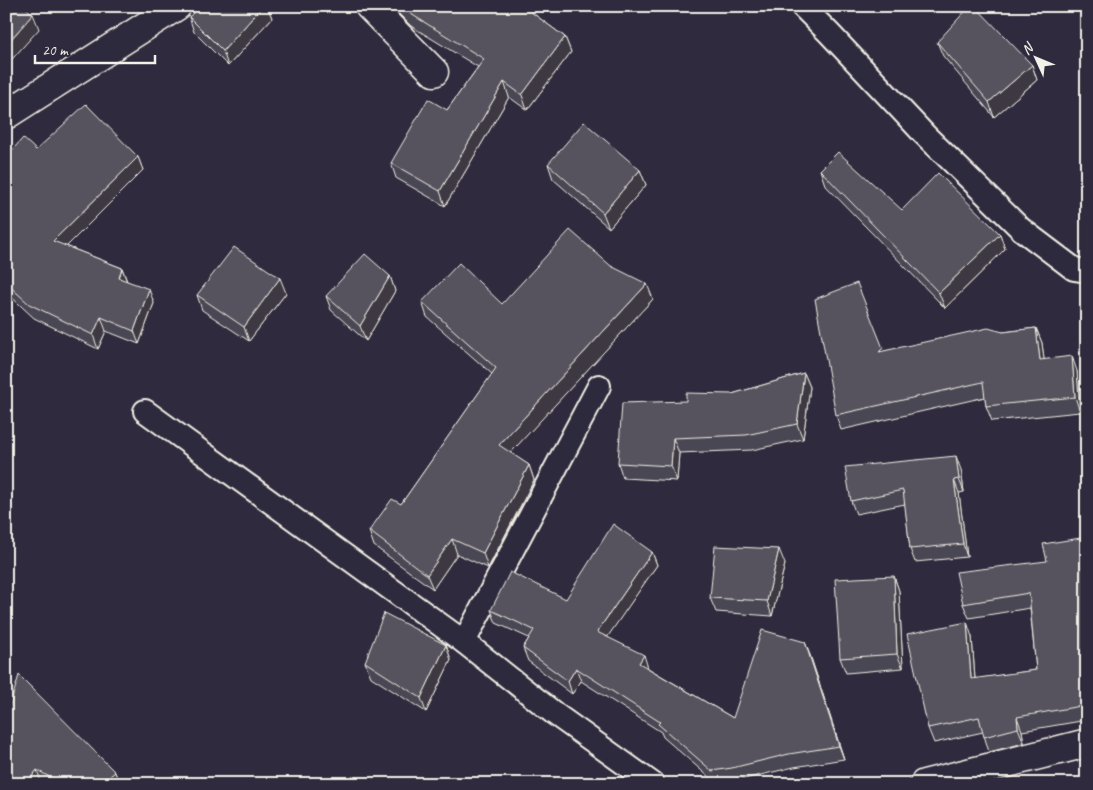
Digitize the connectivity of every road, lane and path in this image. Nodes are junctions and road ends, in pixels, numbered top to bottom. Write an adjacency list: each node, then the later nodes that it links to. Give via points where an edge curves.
1 (177, 6): 5 (street)
2 (369, 6): 4 (street)
3 (802, 6): 6 (lane, via 925,135 1021,229 1074,269)
4 (434, 72)
5 (6, 115)
6 (1087, 271)
7 (599, 386): 9 (lane)
8 (145, 412): 9 (lane)
9 (464, 642): 11 (lane, via 555,714)
10 (1087, 743): 12 (street)
11 (653, 784)
12 (924, 784)

